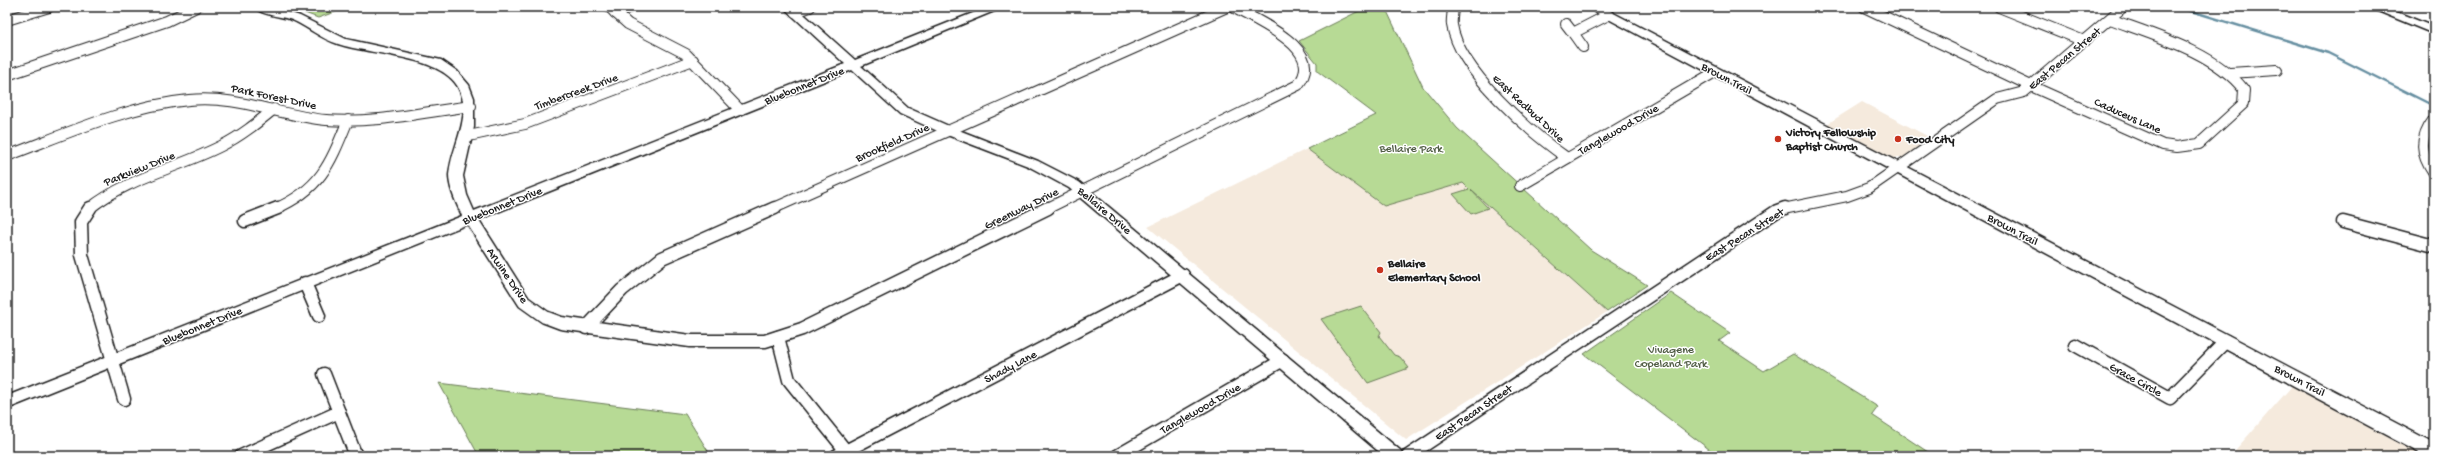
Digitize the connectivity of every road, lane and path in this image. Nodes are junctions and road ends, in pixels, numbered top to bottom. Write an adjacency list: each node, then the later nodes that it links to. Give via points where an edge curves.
1 (49, 7): 19 (street)
2 (196, 7): 30 (street, via 167,21)
3 (261, 7): 32 (street, Arwine Drive, via 296,18 325,36 342,42 437,63 450,70 460,80 467,89)
4 (631, 7): 15 (street)
5 (810, 7): 16 (street)
6 (998, 7): 26 (street, Bluebonnet Drive)
7 (1227, 7): 37 (street, Brookfield Drive)
8 (1233, 7): 44 (street, Greenway Drive, via 1302,54 1306,67 1303,80 1287,92)
9 (1453, 7): 40 (street, East Redbud Drive, via 1453,28 1480,80 1552,149)
10 (1592, 7): 17 (main road, Brown Trail)
11 (1864, 7): 31 (street, Caduceus Lane)
12 (1999, 7): 23 (street)
13 (2123, 7): 18 (street, East Pecan Street)
14 (2374, 7): 21 (street)
15 (612, 10): 25 (street, via 628,24 678,48)
16 (792, 10): 26 (street, Bellaire Drive)
17 (1608, 15): 22 (street); 28 (main road, Brown Trail)
18 (2110, 19): 23 (street, East Pecan Street); 29 (street, Caduceus Lane, via 2203,58)
19 (7, 20)
20 (1566, 24): 22 (street)
21 (2434, 31)
22 (1573, 33): 24 (street)
23 (2084, 41): 31 (street, East Pecan Street)
24 (1583, 47)
25 (693, 60): 34 (street); 38 (street, Timbercreek Drive, via 525,124)
26 (852, 66): 34 (street, Bluebonnet Drive); 37 (street, Bellaire Drive, via 904,111)
27 (2277, 70): 29 (street)
28 (1715, 72): 40 (street, Tanglewood Drive); 41 (main road, Brown Trail)
29 (2230, 73): 31 (street, Caduceus Lane, via 2245,91 2243,104 2199,144 2189,147 2151,141)
30 (7, 75)
31 (2031, 86): 41 (street, East Pecan Street, via 2024,92 1997,99)
32 (471, 106): 36 (street, Park Forest Drive); 38 (street, Arwine Drive)
33 (274, 109): 36 (street, Park Forest Drive, via 309,118); 39 (street, Park Forest Drive, via 238,100 217,98 160,104 139,109); 56 (street, Parkview Drive, via 251,128 221,146 106,195 88,210 81,222 82,255)
34 (740, 110): 45 (street, Bluebonnet Drive)
35 (2434, 119): 42 (street, via 2423,132 2421,145 2425,160)
36 (348, 120): 46 (street, via 325,173 316,184 287,204)
37 (948, 131): 44 (street, Bellaire Drive, via 1052,172); 52 (street, Brookfield Drive, via 662,258 637,275)
38 (464, 137): 45 (street, Arwine Drive, via 456,184)
39 (7, 156)
40 (1567, 158): 43 (street, Tanglewood Drive)
41 (1898, 168): 54 (main road, Brown Trail); 68 (street, East Pecan Street, via 1861,192 1804,201 1778,211)
42 (2434, 173)
43 (1520, 186)
44 (1083, 192): 49 (street, Bellaire Drive); 53 (street, Greenway Drive, via 802,329)
45 (470, 217): 50 (street, Bluebonnet Drive); 52 (street, Arwine Drive, via 524,302 545,317)
46 (245, 221)
47 (2343, 222): 48 (street)
48 (2434, 246)
49 (1182, 275): 57 (street, Bellaire Drive); 63 (street, Shady Lane)
50 (305, 284): 51 (street); 56 (street, Bluebonnet Drive)
51 (319, 316)
52 (586, 328): 53 (street, Arwine Drive, via 690,341 765,341)
53 (778, 337): 63 (street, via 789,380)
54 (2226, 341): 55 (street, Grace Circle, via 2170,398); 62 (main road, Brown Trail)
55 (2075, 345)
56 (114, 360): 59 (street, Parkview Drive); 60 (street, Bluebonnet Drive)
57 (1283, 360): 66 (street, Tanglewood Drive); 67 (street, Bellaire Drive)
58 (324, 374): 61 (street)
59 (124, 399)
60 (7, 403)
61 (339, 412): 64 (street); 65 (street)
62 (2434, 452)
63 (841, 454)
64 (240, 456)
65 (356, 456)
66 (1117, 456)
67 (1395, 456)
68 (1408, 456)

